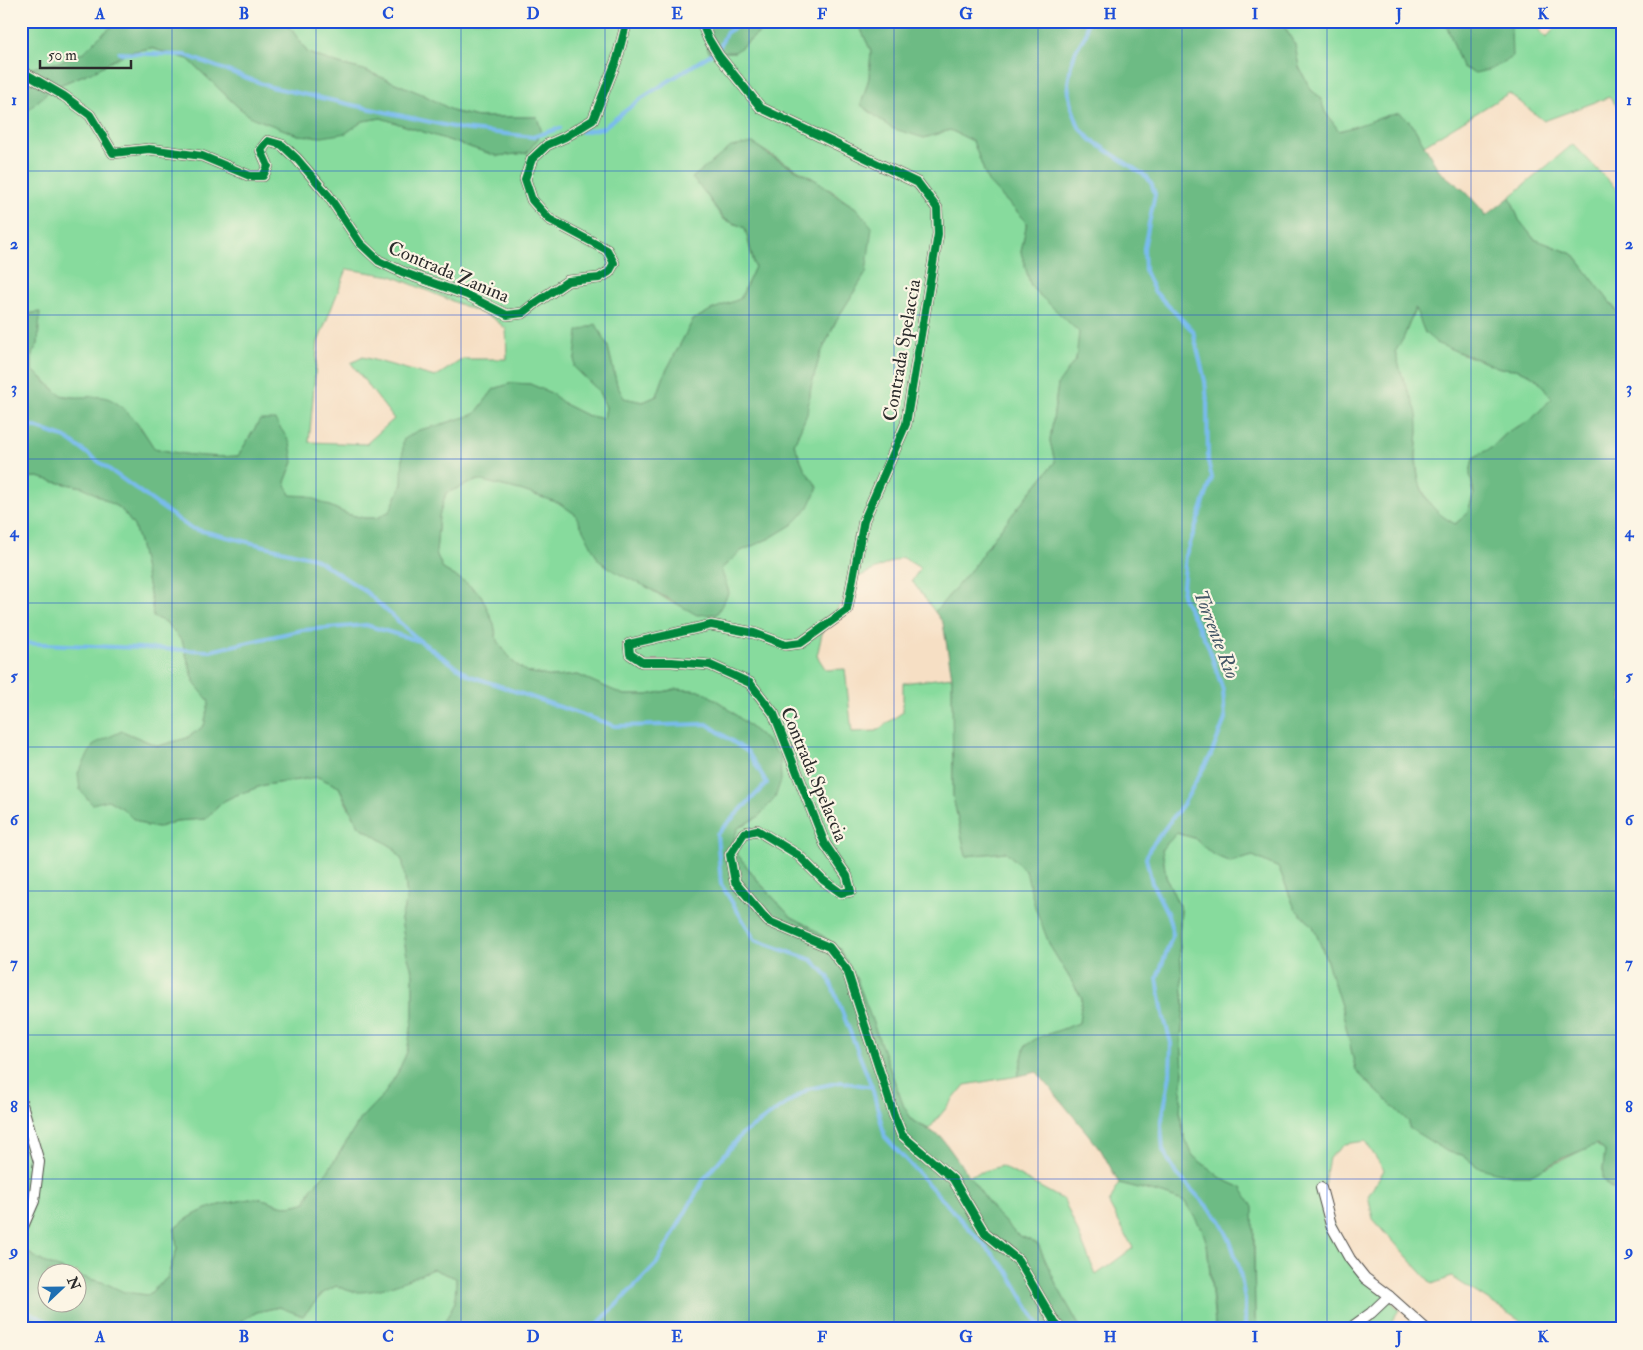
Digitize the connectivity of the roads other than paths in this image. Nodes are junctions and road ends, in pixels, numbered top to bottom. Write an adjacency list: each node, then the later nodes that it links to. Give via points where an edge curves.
1 (627, 21): 3 (street, Contrada Zanina, via 617,59 592,120 547,146 532,159 525,179 532,200 549,220 607,250 614,263 609,272 599,278 568,281 523,313 507,315 467,295 380,261 360,243 328,195 282,145 268,141 261,150 268,166 263,176 250,176 202,156 149,149 113,153 90,115)
2 (701, 21): 8 (street, Contrada Spelaccia, via 719,56 761,108 918,183 936,208 938,234 906,424 864,520 847,610 802,643 786,645 754,633 711,625 629,644 630,654 642,662 710,665 750,683 774,714 825,844 846,876 851,891 841,893 798,855 758,830 744,834 730,855 735,882 768,921 829,947 847,970 902,1135 952,1180 985,1233 1018,1260)
3 (21, 71)
4 (21, 1101): 6 (street, via 39,1162 34,1201)
5 (1321, 1188): 7 (street, via 1331,1225 1350,1259 1365,1278)
6 (21, 1231)
7 (1390, 1296): 9 (street); 10 (street)
8 (1061, 1329)
9 (1349, 1329)
10 (1426, 1329)

